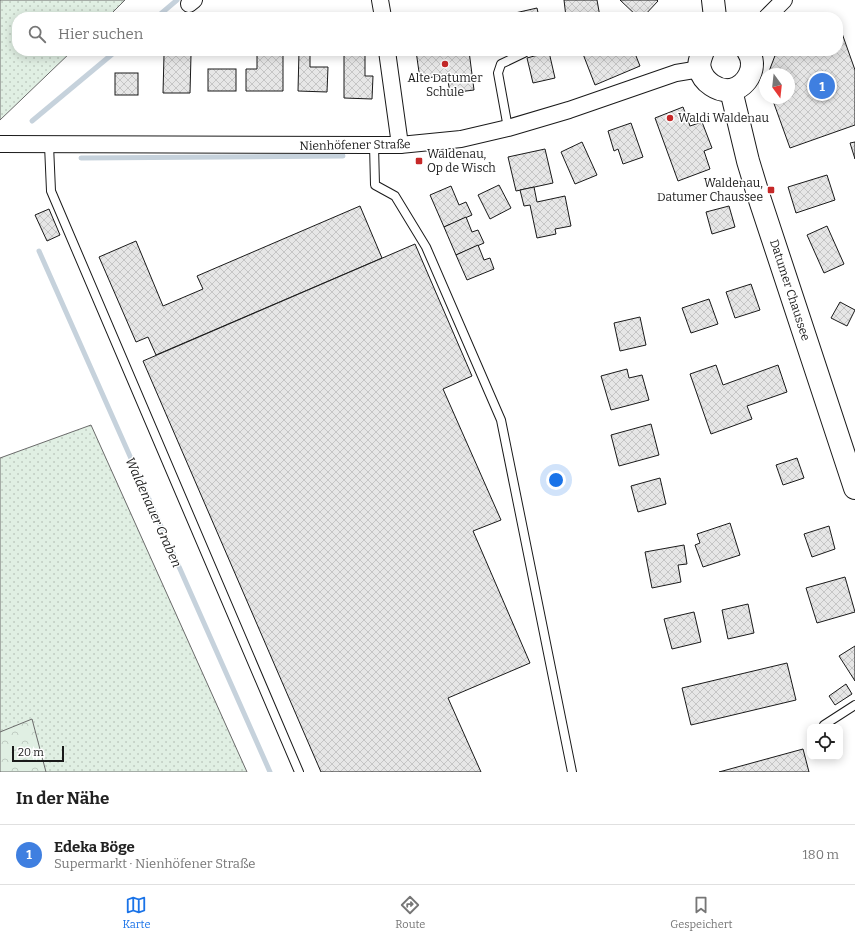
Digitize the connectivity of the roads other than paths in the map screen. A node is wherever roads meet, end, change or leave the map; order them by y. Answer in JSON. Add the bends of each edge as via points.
{"nodes":[{"id":1,"x":380,"y":0,"type":"edge"},
{"id":2,"x":713,"y":0,"type":"edge"},
{"id":3,"x":784,"y":0,"type":"edge"},
{"id":4,"x":382,"y":12,"type":"edge"},
{"id":5,"x":714,"y":12,"type":"edge"},
{"id":6,"x":772,"y":12,"type":"edge"},
{"id":7,"x":389,"y":56,"type":"edge"},
{"id":8,"x":518,"y":56,"type":"edge"},
{"id":9,"x":752,"y":56,"type":"edge"},
{"id":10,"x":701,"y":60,"type":"edge"},
{"id":11,"x":731,"y":90,"type":"junction"},
{"id":12,"x":508,"y":128,"type":"junction"},
{"id":13,"x":0,"y":144,"type":"edge"},
{"id":14,"x":49,"y":145,"type":"junction"},
{"id":15,"x":374,"y":145,"type":"junction"},
{"id":16,"x":400,"y":145,"type":"junction"},
{"id":17,"x":854,"y":485,"type":"edge"},
{"id":18,"x":855,"y":705,"type":"edge"},
{"id":19,"x":824,"y":724,"type":"dead end"},
{"id":20,"x":299,"y":772,"type":"edge"},
{"id":21,"x":572,"y":772,"type":"edge"}],
"edges":[{"from":1,"to":4,"type":"street"},
{"from":2,"to":5,"type":"street"},
{"from":3,"to":6,"type":"street"},
{"from":7,"to":16,"type":"street"},
{"from":8,"to":12,"type":"lane","via":[[501,64],[498,73]]},
{"from":9,"to":11,"type":"street","via":[[752,71],[744,84]]},
{"from":10,"to":11,"type":"street","via":[[706,81],[717,89]]},
{"from":10,"to":12,"type":"street","name":"Nienhöfener Straße","via":[[676,73]]},
{"from":11,"to":17,"type":"street","name":"Datumer Chaussee","via":[[758,194]]},
{"from":12,"to":16,"type":"street","name":"Nienhöfener Straße","via":[[461,139]]},
{"from":13,"to":14,"type":"street","name":"Nienhöfener Straße"},
{"from":14,"to":15,"type":"street","name":"Nienhöfener Straße"},
{"from":14,"to":20,"type":"lane","via":[[51,191]]},
{"from":15,"to":16,"type":"street","name":"Nienhöfener Straße"},
{"from":15,"to":21,"type":"lane","via":[[375,185],[395,196],[426,248],[501,420]]},
{"from":18,"to":19,"type":"lane"}]}
